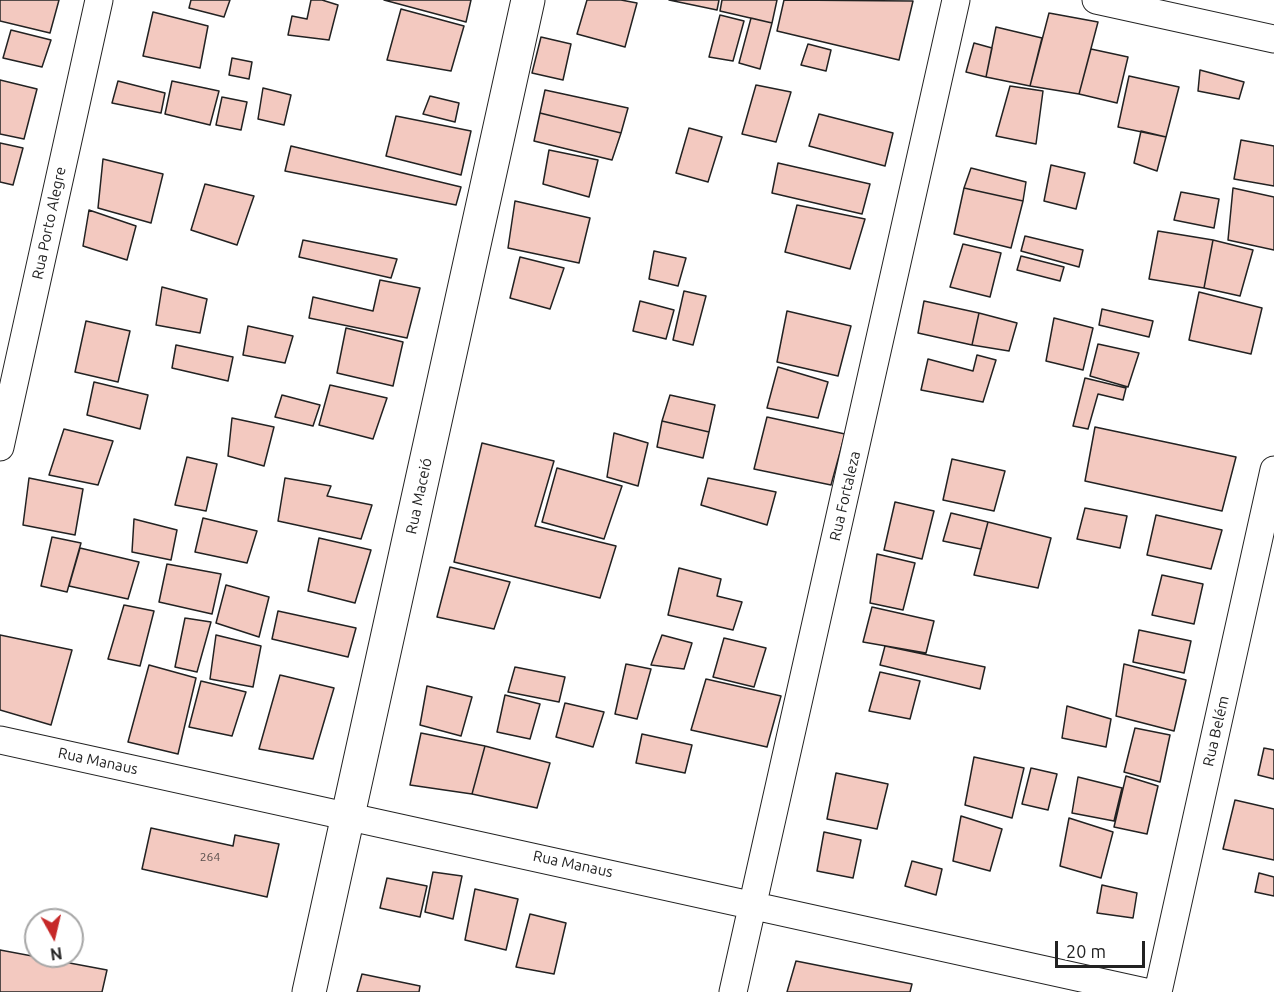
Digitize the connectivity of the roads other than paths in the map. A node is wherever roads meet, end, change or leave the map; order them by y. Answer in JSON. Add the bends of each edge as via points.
{"nodes":[{"id":1,"x":99,"y":0,"type":"edge"},
{"id":2,"x":528,"y":0,"type":"edge"},
{"id":3,"x":956,"y":0,"type":"edge"},
{"id":4,"x":1096,"y":0,"type":"edge"},
{"id":5,"x":1274,"y":39,"type":"edge"},
{"id":6,"x":0,"y":447,"type":"edge"},
{"id":7,"x":1274,"y":470,"type":"edge"},
{"id":8,"x":0,"y":740,"type":"edge"},
{"id":9,"x":349,"y":815,"type":"junction"},
{"id":10,"x":754,"y":904,"type":"junction"},
{"id":11,"x":309,"y":992,"type":"edge"},
{"id":12,"x":733,"y":992,"type":"edge"},
{"id":13,"x":1145,"y":992,"type":"edge"},
{"id":14,"x":1158,"y":992,"type":"edge"}],
"edges":[{"from":1,"to":6,"type":"street","name":"Rua Porto Alegre"},
{"from":2,"to":9,"type":"street","name":"Rua Maceió"},
{"from":3,"to":10,"type":"street","name":"Rua Fortaleza"},
{"from":4,"to":5,"type":"street"},
{"from":7,"to":14,"type":"street","name":"Rua Belém"},
{"from":8,"to":9,"type":"street","name":"Rua Manaus"},
{"from":9,"to":10,"type":"street","name":"Rua Manaus"},
{"from":9,"to":11,"type":"street","name":"Rua Maceió"},
{"from":10,"to":12,"type":"street","name":"Rua Fortaleza"},
{"from":10,"to":13,"type":"street","name":"Rua Manaus"}]}
